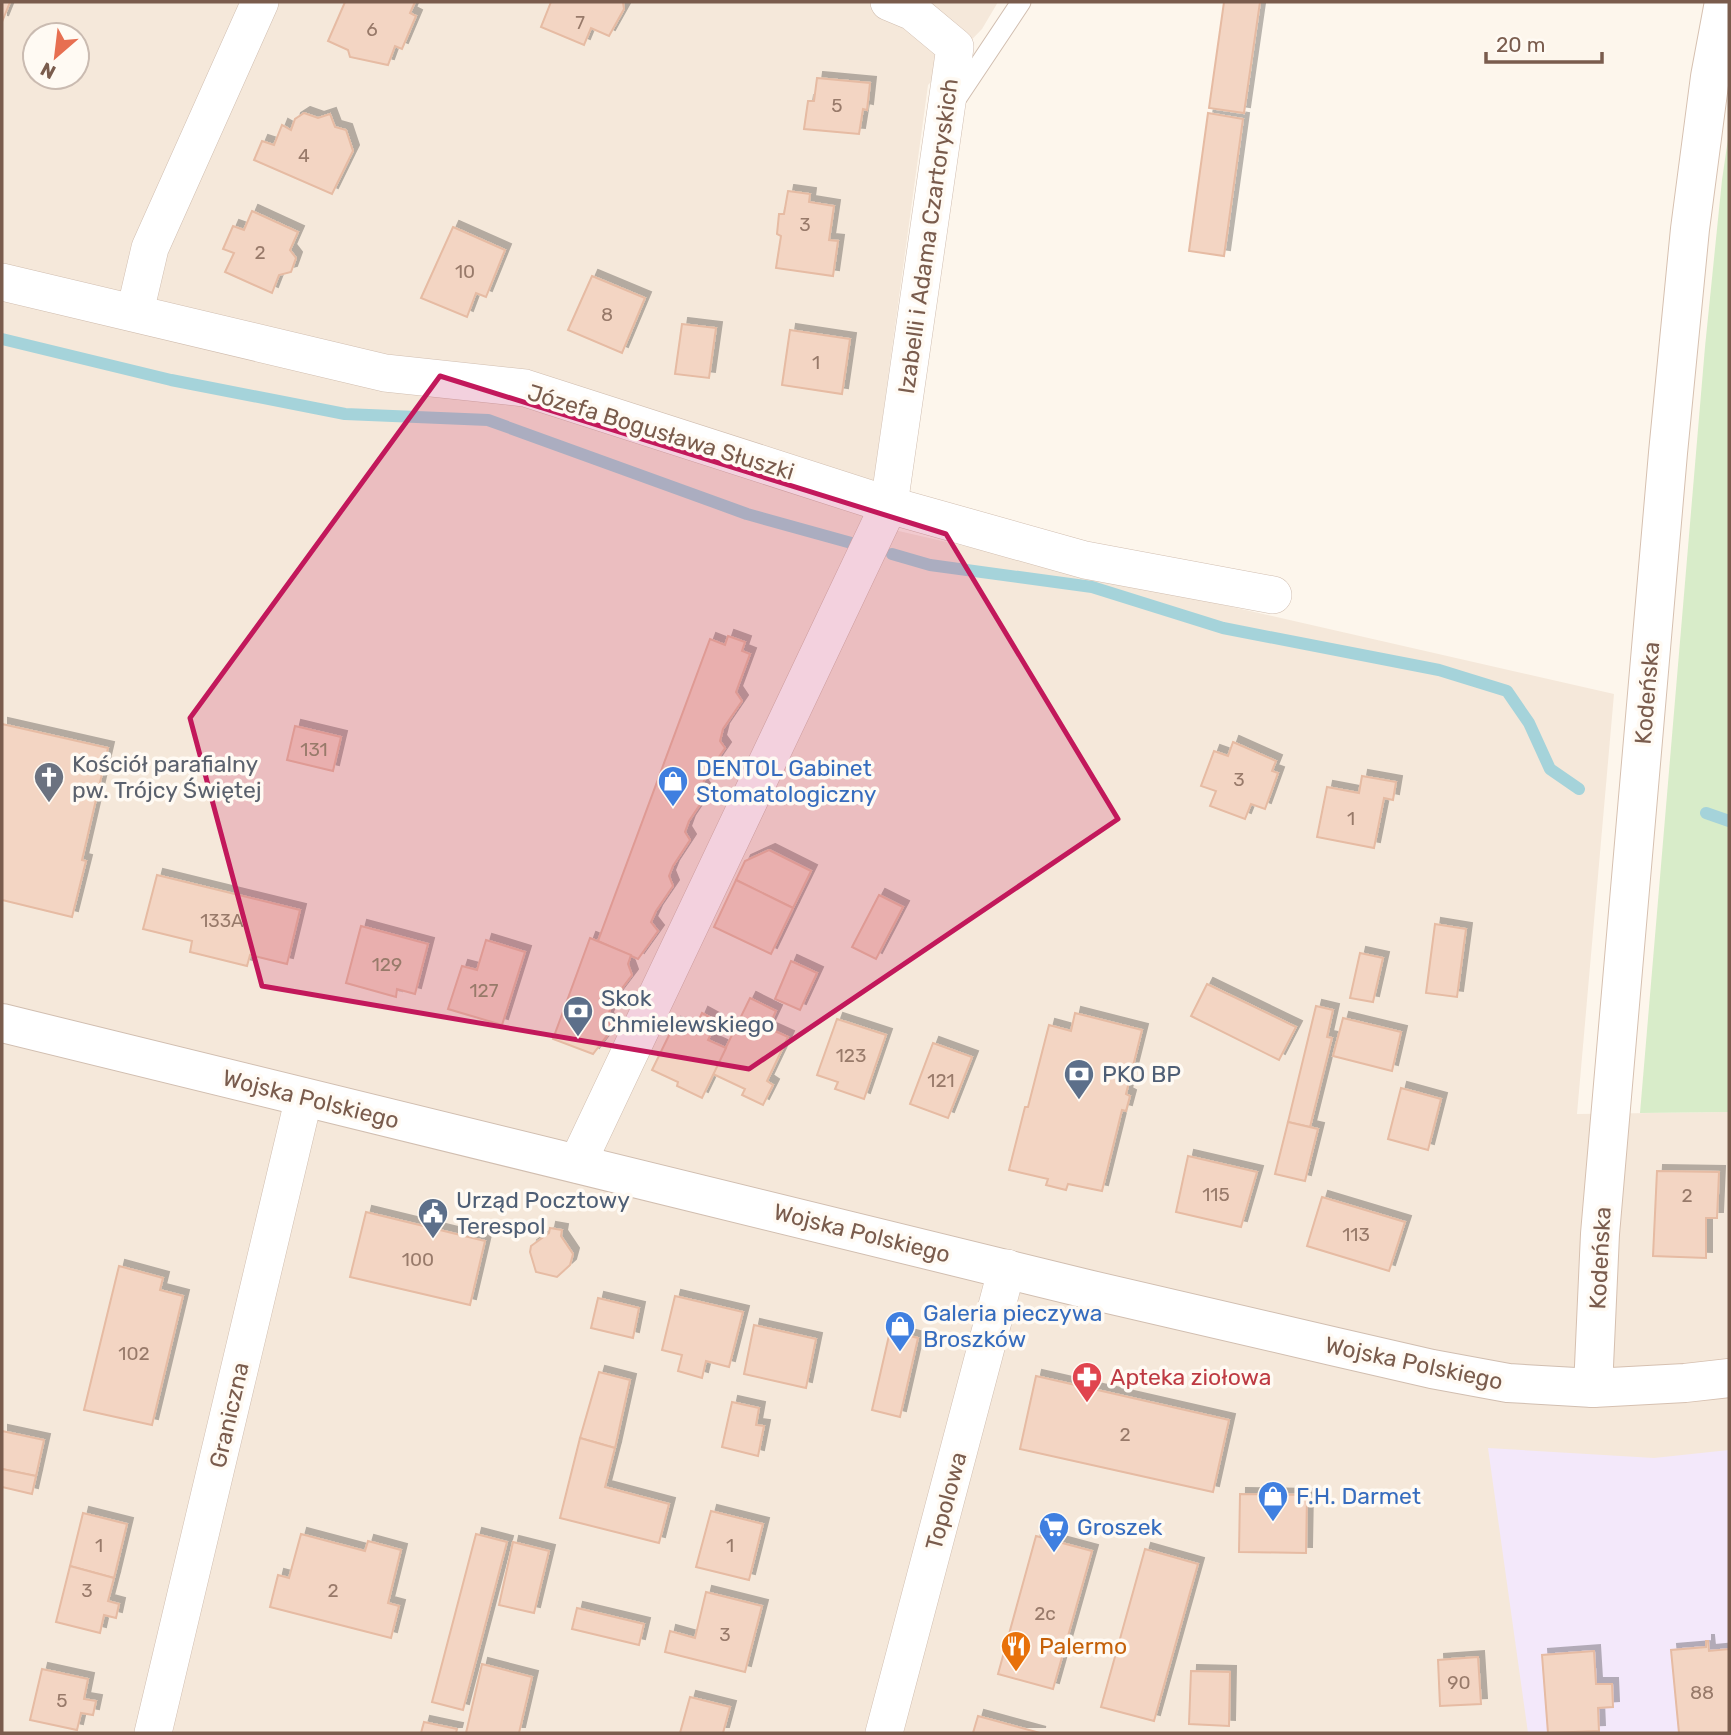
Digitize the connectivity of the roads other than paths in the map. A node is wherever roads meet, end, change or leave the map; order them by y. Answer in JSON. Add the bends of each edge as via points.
{"nodes":[{"id":1,"x":260,"y":2,"type":"edge"},
{"id":2,"x":889,"y":2,"type":"edge"},
{"id":3,"x":1021,"y":2,"type":"edge"},
{"id":4,"x":1724,"y":2,"type":"edge"},
{"id":5,"x":945,"y":117,"type":"junction"},
{"id":6,"x":2,"y":282,"type":"edge"},
{"id":7,"x":135,"y":312,"type":"junction"},
{"id":8,"x":889,"y":505,"type":"junction"},
{"id":9,"x":1273,"y":596,"type":"dead end"},
{"id":10,"x":2,"y":1023,"type":"edge"},
{"id":11,"x":304,"y":1097,"type":"junction"},
{"id":12,"x":577,"y":1164,"type":"junction"},
{"id":13,"x":1007,"y":1268,"type":"junction"},
{"id":14,"x":1729,"y":1378,"type":"edge"},
{"id":15,"x":1593,"y":1388,"type":"junction"},
{"id":16,"x":153,"y":1733,"type":"edge"},
{"id":17,"x":884,"y":1733,"type":"edge"}],
"edges":[{"from":1,"to":7,"type":"street","via":[[150,248]]},
{"from":2,"to":5,"type":"street","name":"Izabelli i Adama Czartoryskich","via":[[913,12],[955,47]]},
{"from":3,"to":5,"type":"lane"},
{"from":4,"to":15,"type":"street","name":"Kodeńska","via":[[1694,193],[1668,453],[1600,1234]]},
{"from":5,"to":8,"type":"street","name":"Izabelli i Adama Czartoryskich"},
{"from":6,"to":7,"type":"street","name":"Józefa Bogusława Słuszki"},
{"from":7,"to":8,"type":"street","name":"Józefa Bogusława Słuszki","via":[[385,373],[525,388]]},
{"from":8,"to":9,"type":"street","name":"Józefa Bogusława Słuszki","via":[[1086,560]]},
{"from":8,"to":12,"type":"street","name":"Izabelli i Adama Czartoryskich"},
{"from":10,"to":11,"type":"street","name":"Wojska Polskiego"},
{"from":11,"to":12,"type":"street","name":"Wojska Polskiego"},
{"from":11,"to":16,"type":"street","name":"Graniczna"},
{"from":12,"to":13,"type":"street","name":"Wojska Polskiego"},
{"from":13,"to":15,"type":"street","name":"Wojska Polskiego","via":[[1432,1369],[1508,1383]]},
{"from":13,"to":17,"type":"street","name":"Topolowa"},
{"from":14,"to":15,"type":"street","name":"Wojska Polskiego"}]}
